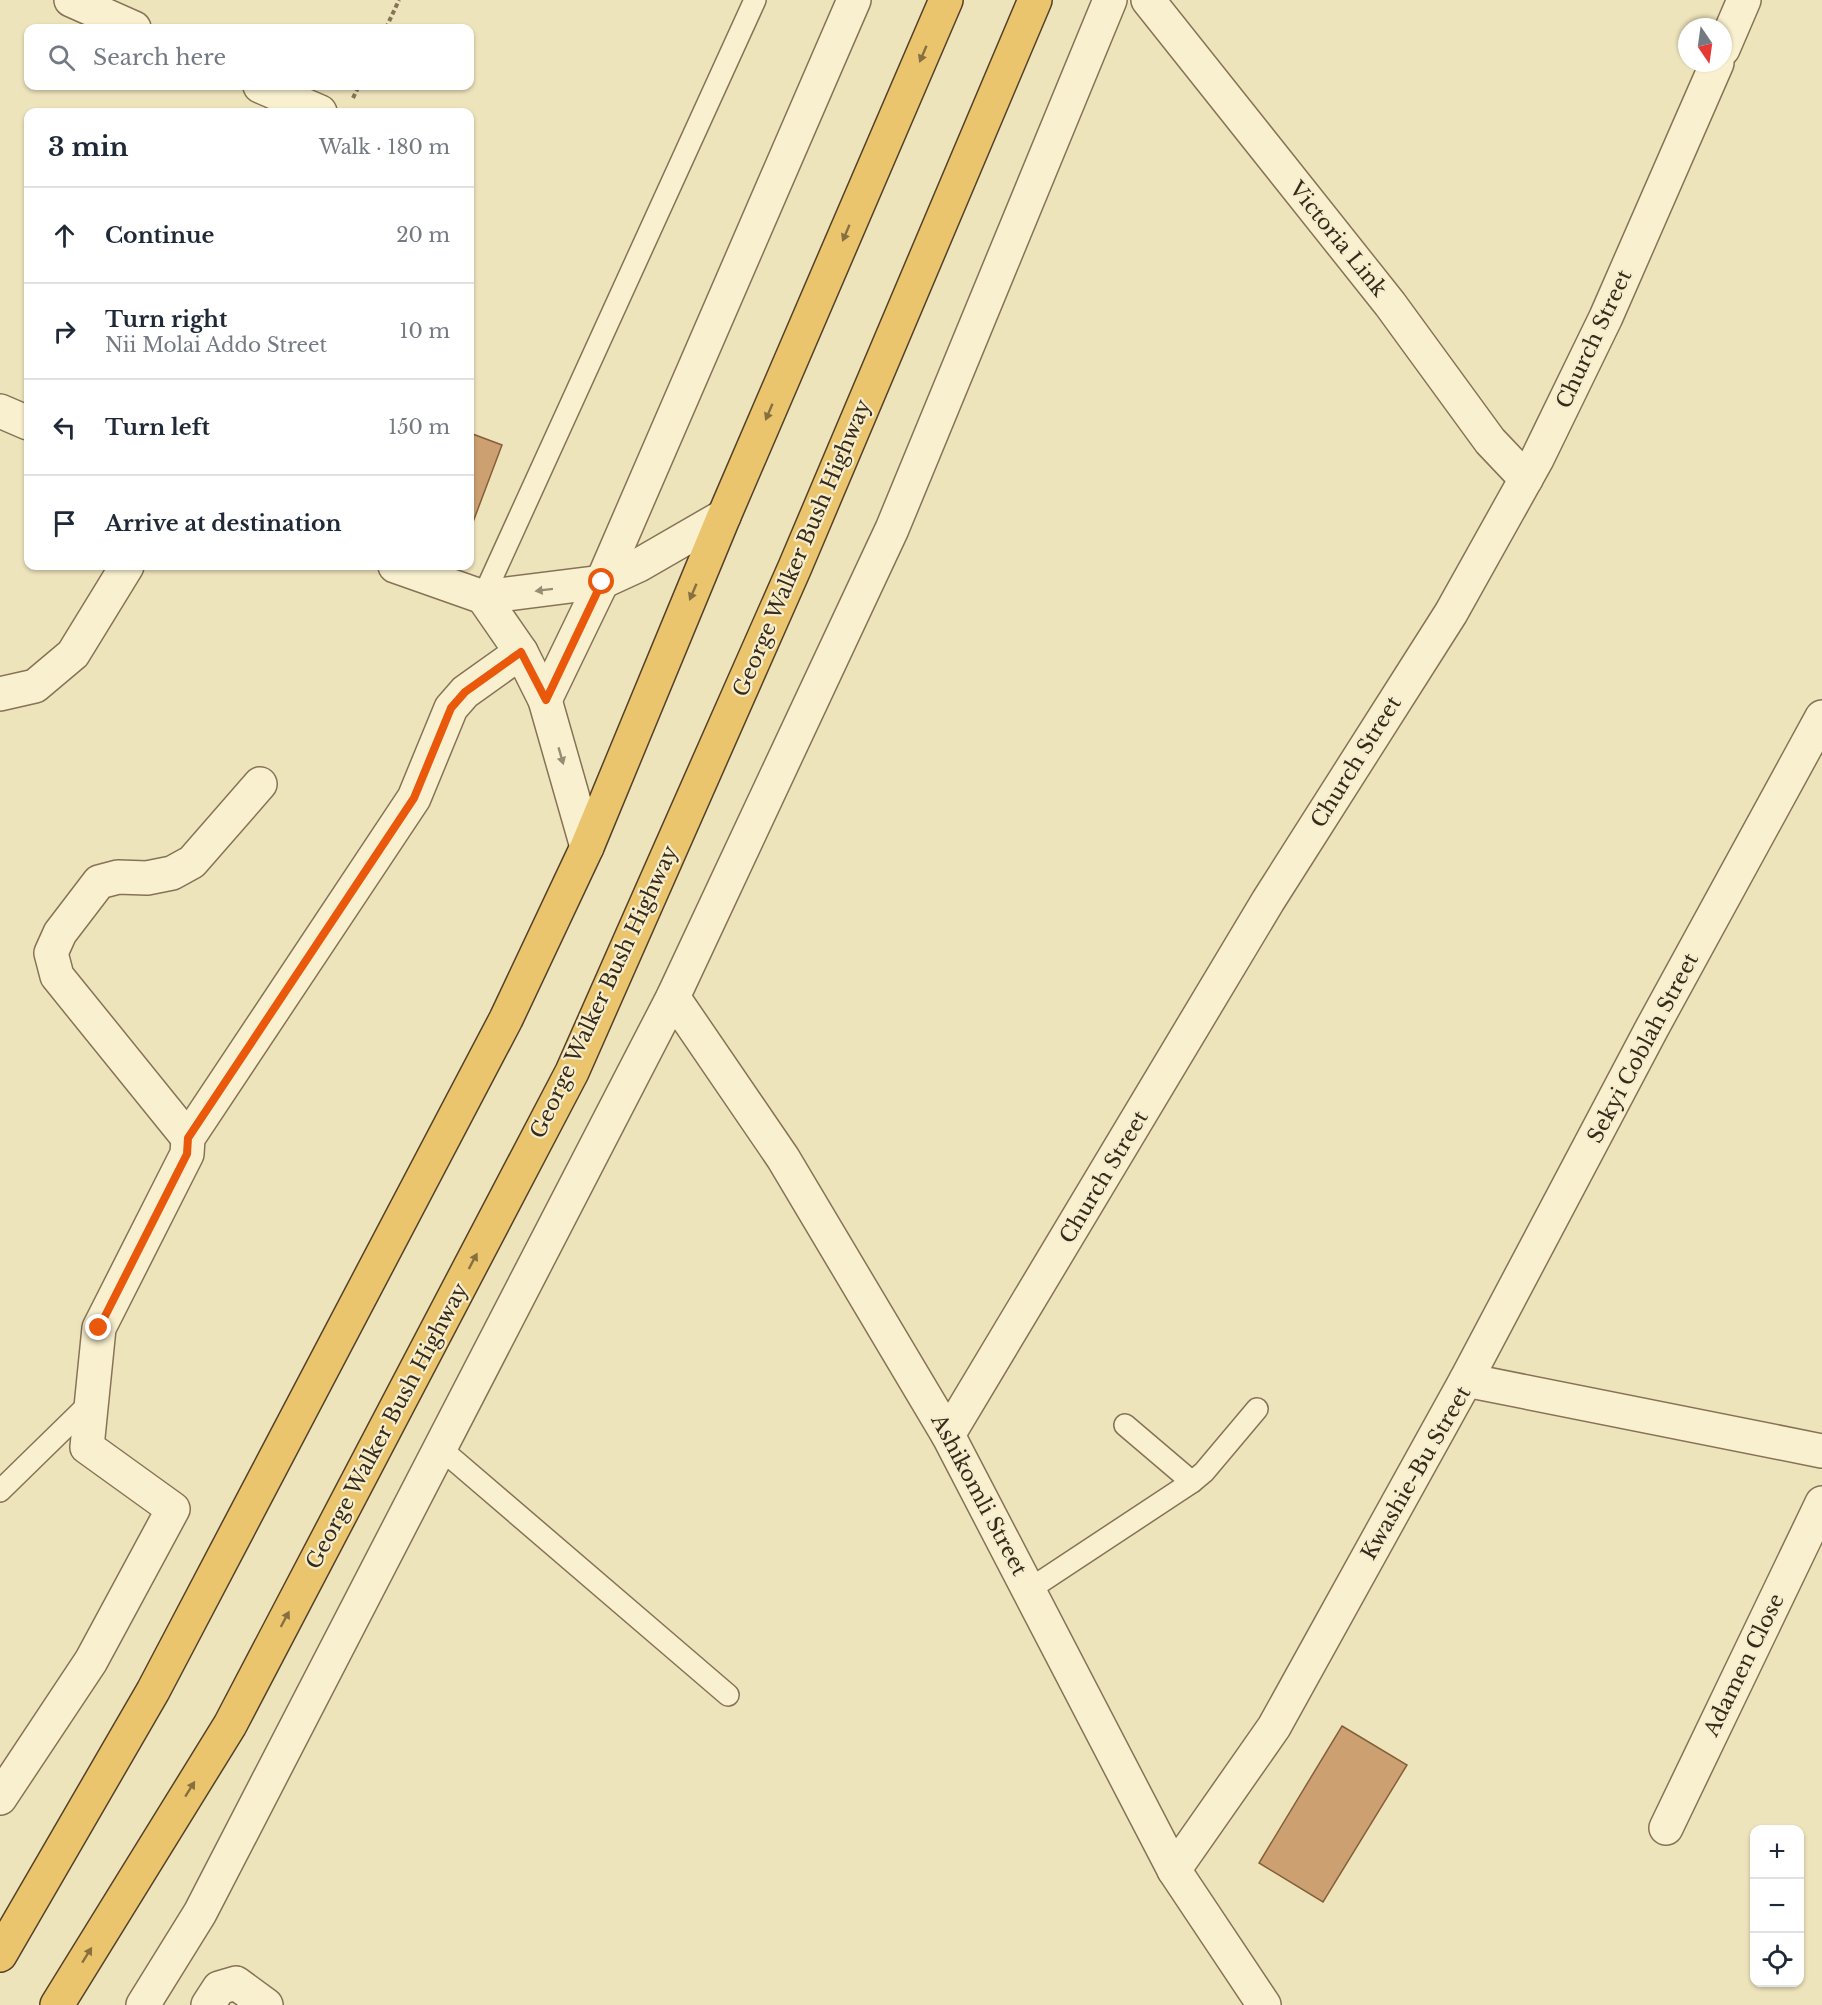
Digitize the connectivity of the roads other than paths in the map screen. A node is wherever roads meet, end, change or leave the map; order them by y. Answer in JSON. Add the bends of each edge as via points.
{"nodes":[{"id":1,"x":71,"y":0,"type":"edge"},
{"id":2,"x":755,"y":0,"type":"edge"},
{"id":3,"x":854,"y":0,"type":"edge"},
{"id":4,"x":946,"y":0,"type":"edge"},
{"id":5,"x":1035,"y":0,"type":"edge"},
{"id":6,"x":1110,"y":0,"type":"edge"},
{"id":7,"x":1148,"y":0,"type":"edge"},
{"id":8,"x":1744,"y":0,"type":"edge"},
{"id":9,"x":125,"y":24,"type":"edge"},
{"id":10,"x":1732,"y":28,"type":"edge"},
{"id":11,"x":1713,"y":72,"type":"edge"},
{"id":12,"x":269,"y":90,"type":"edge"},
{"id":13,"x":311,"y":108,"type":"edge"},
{"id":14,"x":0,"y":411,"type":"edge"},
{"id":15,"x":24,"y":421,"type":"edge"},
{"id":16,"x":1526,"y":479,"type":"junction"},
{"id":17,"x":724,"y":516,"type":"junction"},
{"id":18,"x":125,"y":570,"type":"edge"},
{"id":19,"x":406,"y":570,"type":"edge"},
{"id":20,"x":602,"y":582,"type":"junction"},
{"id":21,"x":483,"y":597,"type":"junction"},
{"id":22,"x":521,"y":652,"type":"junction"},
{"id":23,"x":0,"y":694,"type":"edge"},
{"id":24,"x":546,"y":700,"type":"junction"},
{"id":25,"x":1822,"y":717,"type":"edge"},
{"id":26,"x":260,"y":784,"type":"dead end"},
{"id":27,"x":587,"y":847,"type":"junction"},
{"id":28,"x":673,"y":997,"type":"junction"},
{"id":29,"x":188,"y":1138,"type":"junction"},
{"id":30,"x":1466,"y":1380,"type":"junction"},
{"id":31,"x":89,"y":1404,"type":"junction"},
{"id":32,"x":1257,"y":1409,"type":"dead end"},
{"id":33,"x":1125,"y":1425,"type":"dead end"},
{"id":34,"x":948,"y":1435,"type":"junction"},
{"id":35,"x":440,"y":1449,"type":"junction"},
{"id":36,"x":1822,"y":1451,"type":"edge"},
{"id":37,"x":1192,"y":1482,"type":"junction"},
{"id":38,"x":0,"y":1491,"type":"edge"},
{"id":39,"x":1822,"y":1503,"type":"edge"},
{"id":40,"x":1030,"y":1589,"type":"junction"},
{"id":41,"x":728,"y":1695,"type":"dead end"},
{"id":42,"x":0,"y":1798,"type":"edge"},
{"id":43,"x":1666,"y":1828,"type":"dead end"},
{"id":44,"x":1174,"y":1870,"type":"junction"},
{"id":45,"x":0,"y":1955,"type":"edge"},
{"id":46,"x":217,"y":1994,"type":"edge"},
{"id":47,"x":57,"y":2005,"type":"edge"},
{"id":48,"x":142,"y":2005,"type":"edge"},
{"id":49,"x":266,"y":2005,"type":"edge"},
{"id":50,"x":1264,"y":2005,"type":"edge"}],
"edges":[{"from":1,"to":9,"type":"street"},
{"from":2,"to":21,"type":"lane"},
{"from":3,"to":20,"type":"street"},
{"from":4,"to":17,"type":"highway","one_way":true},
{"from":47,"to":5,"type":"highway","name":"George Walker Bush Highway","one_way":true,"via":[[230,1725],[572,1072],[790,578]]},
{"from":6,"to":28,"type":"street","via":[[892,528]]},
{"from":7,"to":16,"type":"street","name":"Victoria Link","via":[[1390,304],[1490,441]]},
{"from":8,"to":10,"type":"street"},
{"from":11,"to":16,"type":"street","name":"Church Street","via":[[1606,316]]},
{"from":12,"to":13,"type":"street"},
{"from":14,"to":15,"type":"street"},
{"from":16,"to":34,"type":"street","name":"Church Street","via":[[1451,613],[1268,901]]},
{"from":17,"to":20,"type":"street"},
{"from":17,"to":27,"type":"highway","one_way":true},
{"from":18,"to":23,"type":"street","via":[[73,654],[35,686]]},
{"from":19,"to":21,"type":"street"},
{"from":20,"to":21,"type":"street","one_way":true},
{"from":20,"to":24,"type":"street"},
{"from":21,"to":22,"type":"street"},
{"from":22,"to":24,"type":"street"},
{"from":22,"to":29,"type":"street","via":[[465,692],[451,708],[414,798]]},
{"from":24,"to":27,"type":"street","one_way":true},
{"from":25,"to":30,"type":"street","name":"Sekyi Coblah Street"},
{"from":26,"to":29,"type":"street","via":[[192,862],[172,873],[99,882],[60,933],[51,953],[57,976]]},
{"from":27,"to":45,"type":"highway","via":[[501,1030],[153,1691]]},
{"from":28,"to":34,"type":"street","name":"Ashikomli Street","via":[[783,1158]]},
{"from":28,"to":35,"type":"street"},
{"from":29,"to":31,"type":"street","via":[[187,1154],[99,1328],[100,1345]]},
{"from":30,"to":36,"type":"street","name":"Kwashie-Bu Street"},
{"from":30,"to":44,"type":"street","name":"Kwashie-Bu Street","via":[[1274,1727]]},
{"from":31,"to":38,"type":"lane"},
{"from":31,"to":42,"type":"street","via":[[87,1447],[173,1509],[91,1661]]},
{"from":32,"to":37,"type":"lane"},
{"from":33,"to":37,"type":"lane"},
{"from":34,"to":40,"type":"street","name":"Ashikomli Street"},
{"from":35,"to":41,"type":"lane"},
{"from":35,"to":48,"type":"street","via":[[200,1912]]},
{"from":37,"to":40,"type":"lane"},
{"from":39,"to":43,"type":"street","name":"Adamen Close"},
{"from":40,"to":44,"type":"street","name":"Ashikomli Street"},
{"from":44,"to":50,"type":"street","name":"Ashikomli Street"},
{"from":46,"to":49,"type":"street","via":[[236,1983]]}]}
